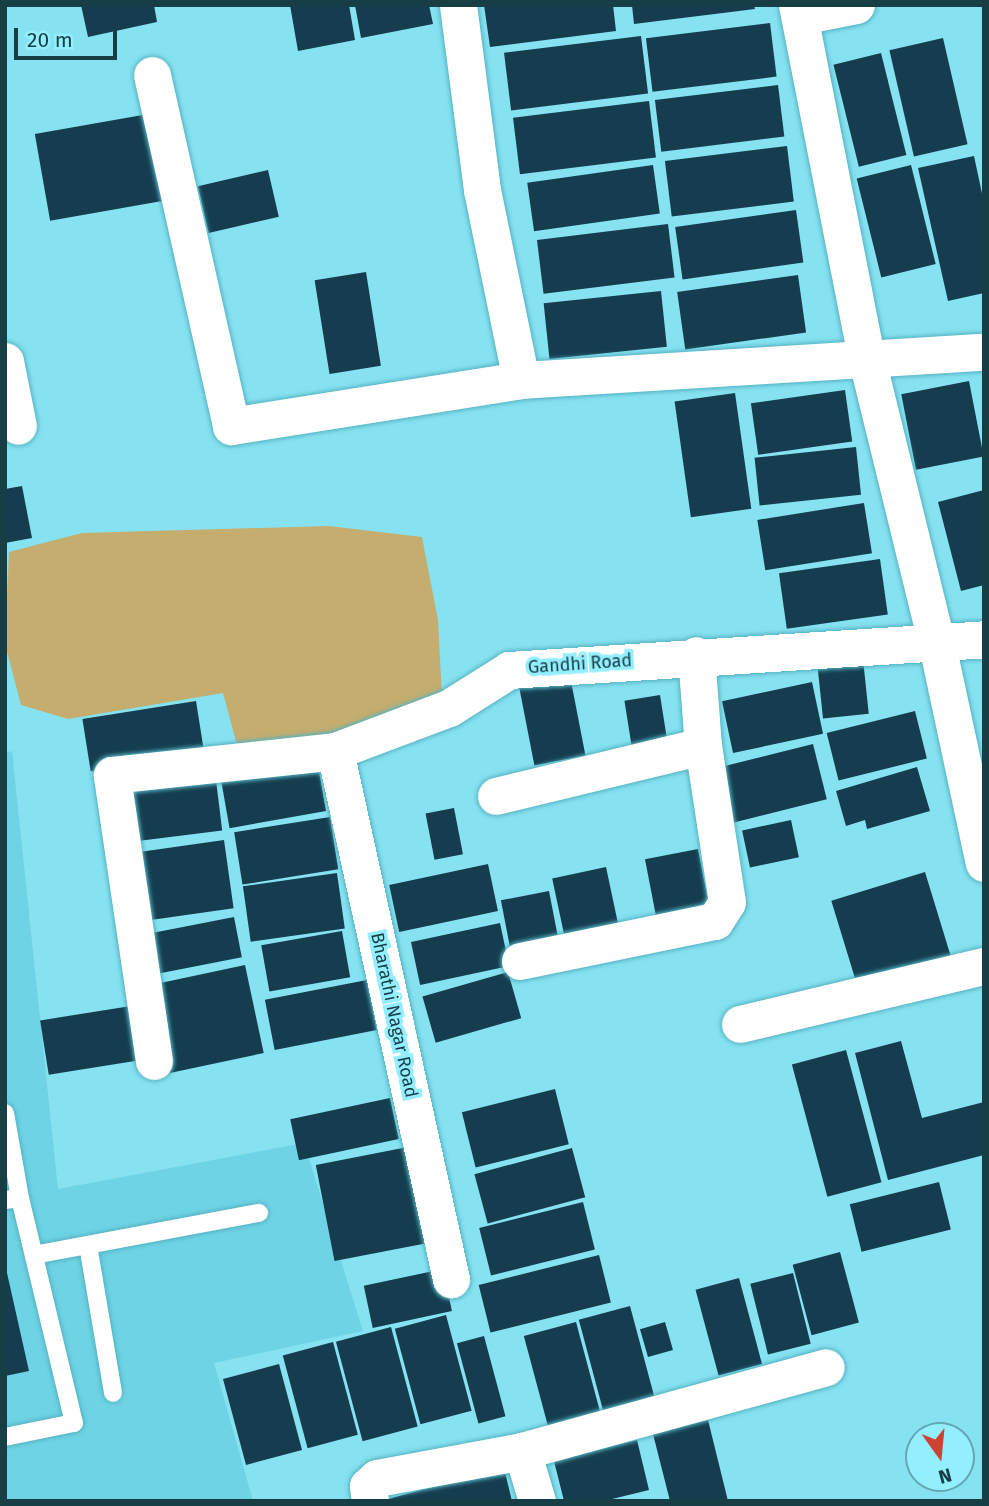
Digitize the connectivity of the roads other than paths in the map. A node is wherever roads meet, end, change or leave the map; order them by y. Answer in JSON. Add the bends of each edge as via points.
{"nodes":[{"id":1,"x":458,"y":5,"type":"edge"},
{"id":2,"x":856,"y":5,"type":"edge"},
{"id":3,"x":799,"y":11,"type":"edge"},
{"id":4,"x":152,"y":75,"type":"dead end"},
{"id":5,"x":984,"y":352,"type":"edge"},
{"id":6,"x":866,"y":356,"type":"junction"},
{"id":7,"x":5,"y":361,"type":"edge"},
{"id":8,"x":521,"y":380,"type":"junction"},
{"id":9,"x":18,"y":426,"type":"dead end"},
{"id":10,"x":984,"y":639,"type":"edge"},
{"id":11,"x":936,"y":640,"type":"junction"},
{"id":12,"x":696,"y":655,"type":"junction"},
{"id":13,"x":703,"y":746,"type":"junction"},
{"id":14,"x":335,"y":751,"type":"junction"},
{"id":15,"x":496,"y":796,"type":"dead end"},
{"id":16,"x":984,"y":863,"type":"edge"},
{"id":17,"x":520,"y":961,"type":"dead end"},
{"id":18,"x":984,"y":966,"type":"edge"},
{"id":19,"x":740,"y":1024,"type":"dead end"},
{"id":20,"x":154,"y":1061,"type":"dead end"},
{"id":21,"x":5,"y":1113,"type":"edge"},
{"id":22,"x":13,"y":1199,"type":"edge"},
{"id":23,"x":259,"y":1213,"type":"dead end"},
{"id":24,"x":88,"y":1245,"type":"junction"},
{"id":25,"x":34,"y":1255,"type":"junction"},
{"id":26,"x":451,"y":1279,"type":"dead end"},
{"id":27,"x":826,"y":1367,"type":"dead end"},
{"id":28,"x":113,"y":1392,"type":"dead end"},
{"id":29,"x":5,"y":1437,"type":"edge"},
{"id":30,"x":522,"y":1451,"type":"junction"},
{"id":31,"x":370,"y":1501,"type":"edge"},
{"id":32,"x":537,"y":1501,"type":"edge"}],
"edges":[{"from":1,"to":8,"type":"street","via":[[482,191]]},
{"from":2,"to":3,"type":"street"},
{"from":3,"to":6,"type":"street"},
{"from":4,"to":8,"type":"street","via":[[231,426]]},
{"from":5,"to":6,"type":"street"},
{"from":6,"to":8,"type":"street"},
{"from":6,"to":11,"type":"street"},
{"from":7,"to":9,"type":"street"},
{"from":10,"to":11,"type":"street","name":"Gandhi Road"},
{"from":11,"to":12,"type":"street","name":"Gandhi Road"},
{"from":11,"to":16,"type":"street"},
{"from":12,"to":13,"type":"street"},
{"from":12,"to":14,"type":"street","name":"Gandhi Road","via":[[509,670],[449,708]]},
{"from":13,"to":15,"type":"street"},
{"from":13,"to":17,"type":"street","via":[[727,902],[715,921]]},
{"from":14,"to":20,"type":"street","name":"Gandhi Road","via":[[112,775]]},
{"from":14,"to":26,"type":"street","name":"Bharathi Nagar Road"},
{"from":18,"to":19,"type":"street"},
{"from":21,"to":22,"type":"lane"},
{"from":22,"to":25,"type":"lane"},
{"from":23,"to":24,"type":"lane"},
{"from":24,"to":25,"type":"lane"},
{"from":24,"to":28,"type":"lane"},
{"from":25,"to":29,"type":"lane","via":[[74,1423]]},
{"from":27,"to":30,"type":"street"},
{"from":30,"to":31,"type":"street","via":[[377,1478],[368,1486]]},
{"from":30,"to":32,"type":"street"}]}
